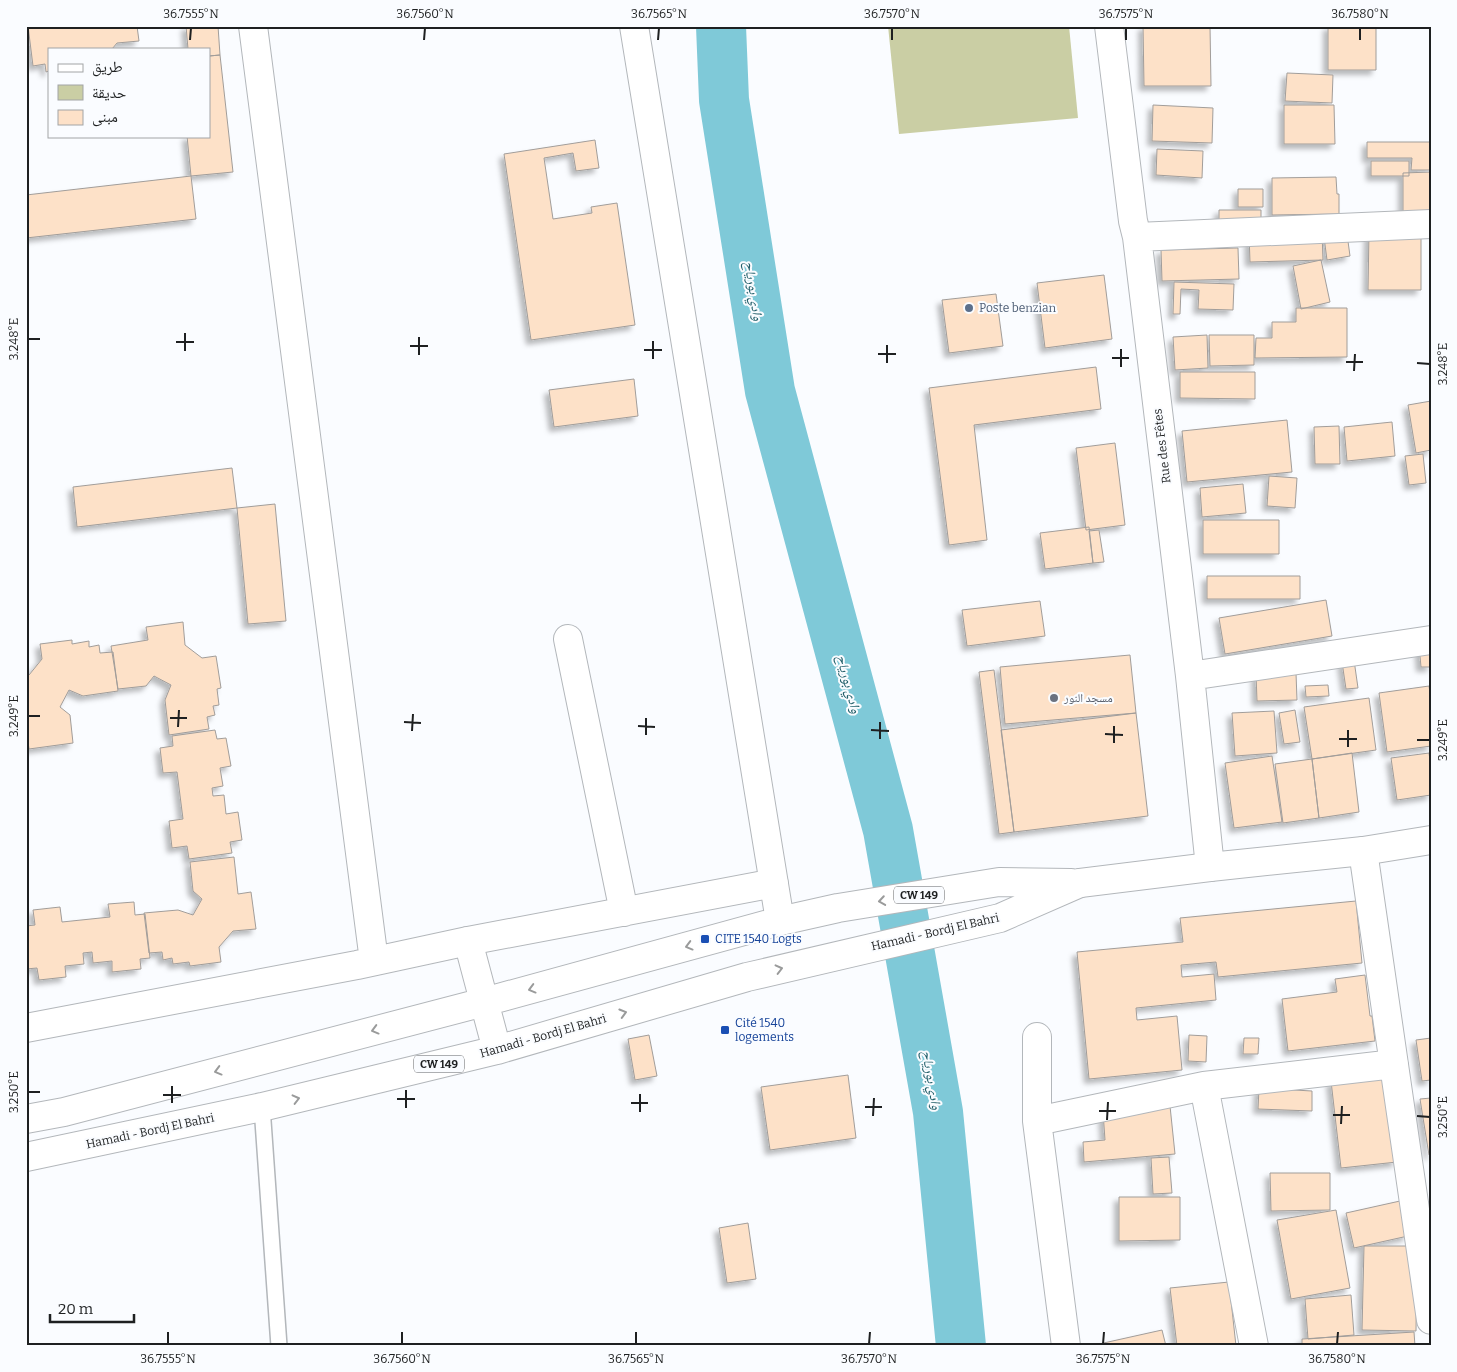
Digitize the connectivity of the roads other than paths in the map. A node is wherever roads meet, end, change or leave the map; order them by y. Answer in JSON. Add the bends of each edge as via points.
{"nodes":[{"id":1,"x":253,"y":26,"type":"edge"},
{"id":2,"x":634,"y":26,"type":"edge"},
{"id":3,"x":1109,"y":26,"type":"edge"},
{"id":4,"x":1431,"y":224,"type":"edge"},
{"id":5,"x":1137,"y":237,"type":"junction"},
{"id":6,"x":568,"y":639,"type":"dead end"},
{"id":7,"x":1431,"y":640,"type":"edge"},
{"id":8,"x":1190,"y":676,"type":"junction"},
{"id":9,"x":1431,"y":840,"type":"edge"},
{"id":10,"x":1363,"y":851,"type":"junction"},
{"id":11,"x":1210,"y":867,"type":"junction"},
{"id":12,"x":774,"y":883,"type":"junction"},
{"id":13,"x":1080,"y":883,"type":"junction"},
{"id":14,"x":624,"y":912,"type":"junction"},
{"id":15,"x":780,"y":921,"type":"junction"},
{"id":16,"x":468,"y":941,"type":"junction"},
{"id":17,"x":374,"y":961,"type":"junction"},
{"id":18,"x":484,"y":1002,"type":"junction"},
{"id":19,"x":26,"y":1028,"type":"edge"},
{"id":20,"x":1037,"y":1037,"type":"dead end"},
{"id":21,"x":497,"y":1050,"type":"junction"},
{"id":22,"x":1394,"y":1064,"type":"junction"},
{"id":23,"x":1204,"y":1086,"type":"junction"},
{"id":24,"x":262,"y":1107,"type":"junction"},
{"id":25,"x":26,"y":1119,"type":"edge"},
{"id":26,"x":1037,"y":1121,"type":"junction"},
{"id":27,"x":26,"y":1157,"type":"edge"},
{"id":28,"x":1431,"y":1320,"type":"edge"},
{"id":29,"x":279,"y":1346,"type":"edge"},
{"id":30,"x":1066,"y":1346,"type":"edge"},
{"id":31,"x":1254,"y":1346,"type":"edge"}],
"edges":[{"from":1,"to":17,"type":"main road"},
{"from":2,"to":12,"type":"main road"},
{"from":3,"to":5,"type":"main road","name":"Rue des Fêtes"},
{"from":4,"to":5,"type":"main road"},
{"from":5,"to":8,"type":"main road","name":"Rue des Fêtes"},
{"from":6,"to":14,"type":"main road"},
{"from":7,"to":8,"type":"main road"},
{"from":8,"to":11,"type":"main road","name":"Rue des Fêtes"},
{"from":9,"to":10,"type":"main road","number":"CW 149"},
{"from":10,"to":11,"type":"main road","number":"CW 149"},
{"from":10,"to":22,"type":"main road"},
{"from":11,"to":13,"type":"main road","number":"CW 149"},
{"from":12,"to":14,"type":"main road"},
{"from":12,"to":15,"type":"main road"},
{"from":13,"to":15,"type":"main road","number":"CW 149","one_way":true,"via":[[999,882],[838,908]]},
{"from":21,"to":13,"type":"main road","name":"Hamadi - Bordj El Bahri","number":"CW 149","one_way":true,"via":[[747,977],[1000,918]]},
{"from":14,"to":16,"type":"main road"},
{"from":15,"to":18,"type":"main road","number":"CW 149","one_way":true},
{"from":16,"to":17,"type":"main road"},
{"from":16,"to":18,"type":"main road"},
{"from":17,"to":19,"type":"main road"},
{"from":18,"to":21,"type":"main road"},
{"from":18,"to":25,"type":"main road","number":"CW 149","one_way":true,"via":[[64,1112]]},
{"from":20,"to":26,"type":"main road"},
{"from":24,"to":21,"type":"main road","name":"Hamadi - Bordj El Bahri","number":"CW 149","one_way":true},
{"from":22,"to":23,"type":"main road"},
{"from":22,"to":28,"type":"main road"},
{"from":23,"to":26,"type":"main road"},
{"from":23,"to":31,"type":"main road"},
{"from":24,"to":27,"type":"main road","name":"Hamadi - Bordj El Bahri","number":"CW 149"},
{"from":24,"to":29,"type":"lane"},
{"from":26,"to":30,"type":"main road"}]}
